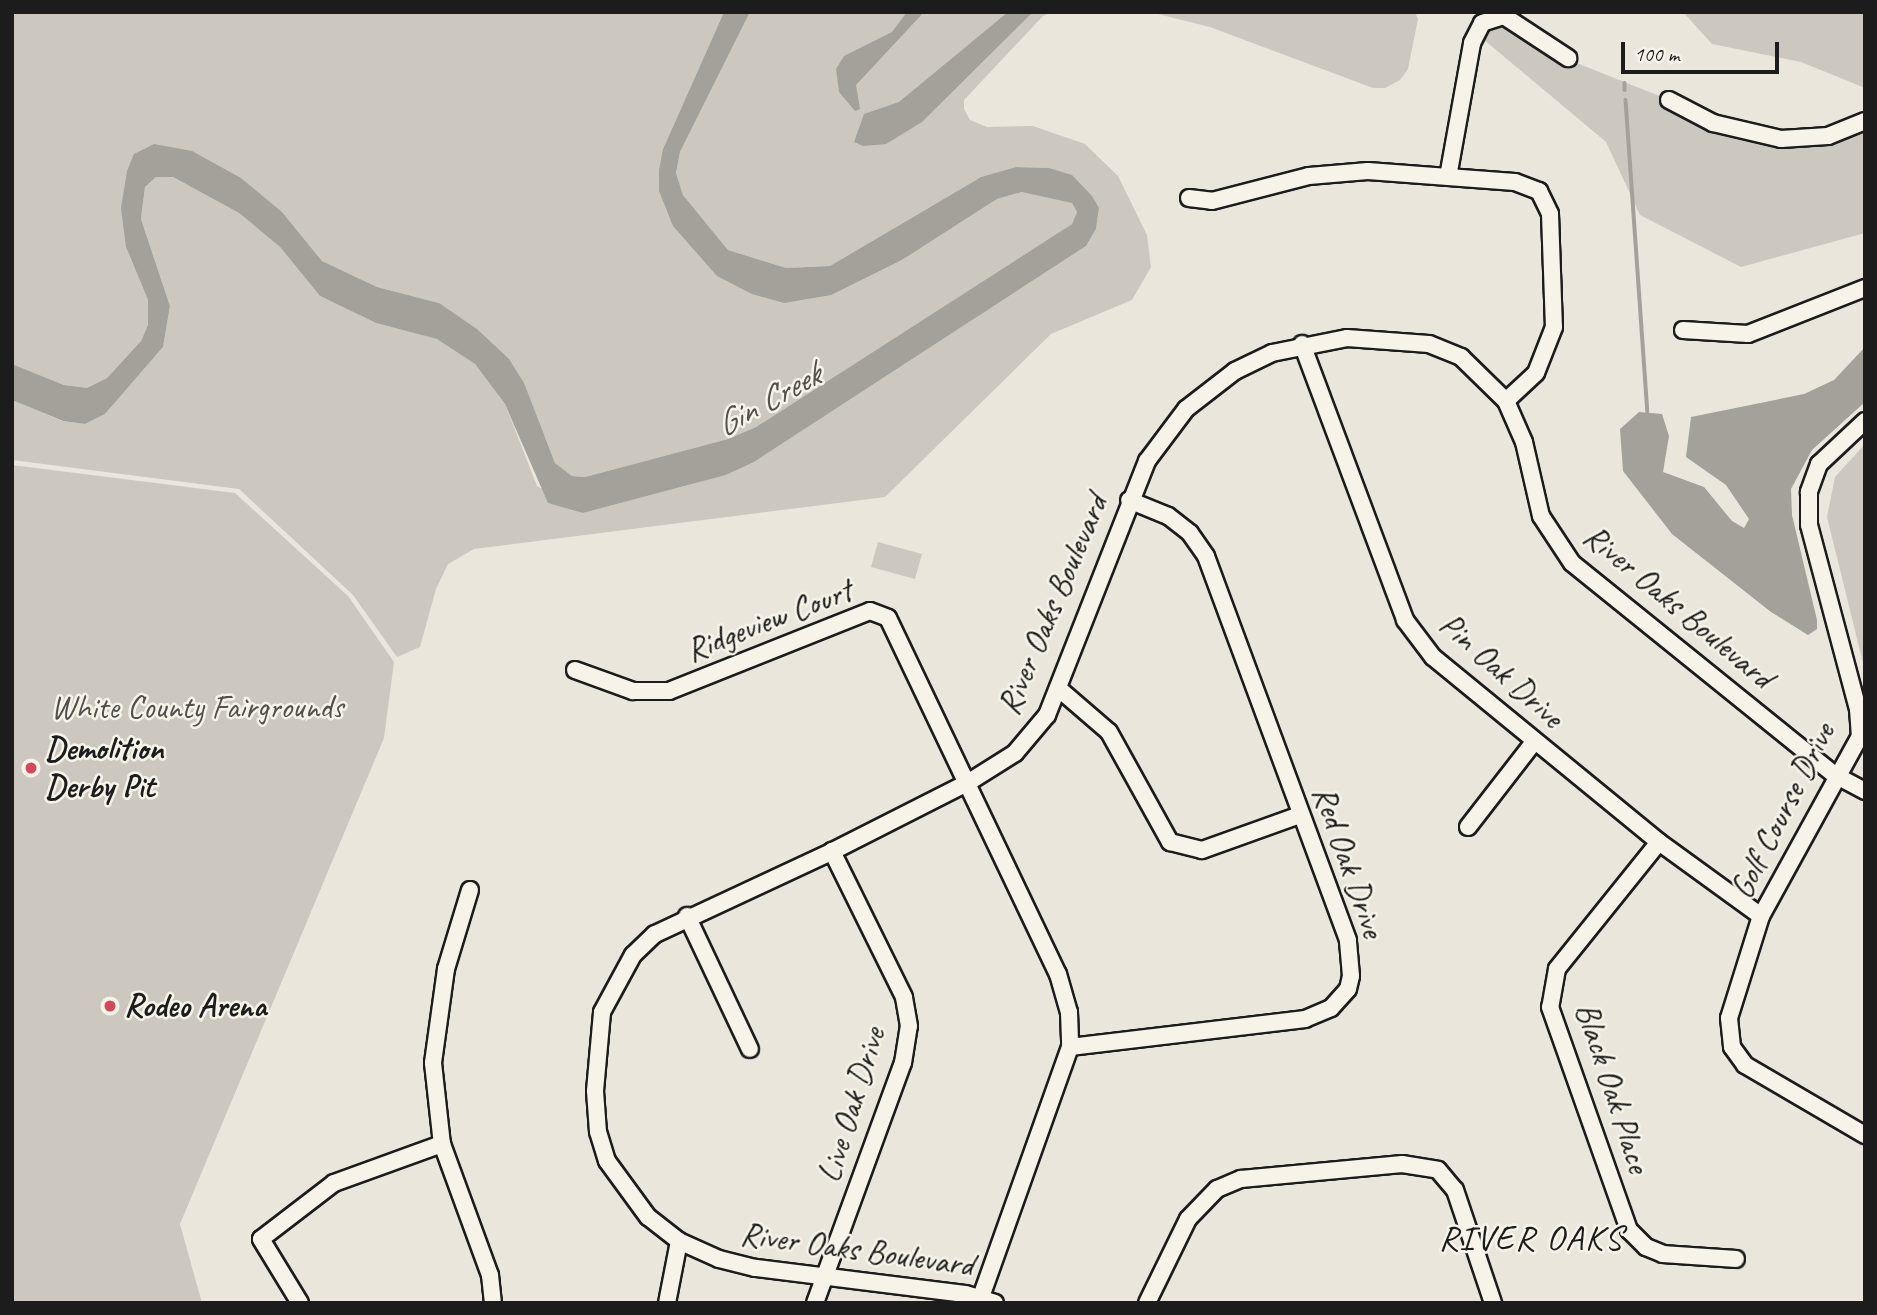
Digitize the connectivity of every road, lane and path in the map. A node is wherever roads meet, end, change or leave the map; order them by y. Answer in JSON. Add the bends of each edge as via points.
{"nodes":[{"id":1,"x":1569,"y":58,"type":"dead end"},
{"id":2,"x":1670,"y":100,"type":"dead end"},
{"id":3,"x":1865,"y":121,"type":"edge"},
{"id":4,"x":1448,"y":177,"type":"junction"},
{"id":5,"x":1189,"y":198,"type":"dead end"},
{"id":6,"x":1865,"y":288,"type":"edge"},
{"id":7,"x":1683,"y":330,"type":"dead end"},
{"id":8,"x":1302,"y":344,"type":"junction"},
{"id":9,"x":1506,"y":401,"type":"junction"},
{"id":10,"x":1865,"y":421,"type":"edge"},
{"id":11,"x":1129,"y":500,"type":"junction"},
{"id":12,"x":575,"y":670,"type":"dead end"},
{"id":13,"x":1058,"y":688,"type":"junction"},
{"id":14,"x":1534,"y":742,"type":"junction"},
{"id":15,"x":1835,"y":775,"type":"junction"},
{"id":16,"x":969,"y":782,"type":"junction"},
{"id":17,"x":1865,"y":791,"type":"edge"},
{"id":18,"x":1300,"y":815,"type":"junction"},
{"id":19,"x":1468,"y":827,"type":"dead end"},
{"id":20,"x":1659,"y":842,"type":"junction"},
{"id":21,"x":832,"y":851,"type":"junction"},
{"id":22,"x":470,"y":890,"type":"dead end"},
{"id":23,"x":687,"y":916,"type":"junction"},
{"id":24,"x":1761,"y":916,"type":"junction"},
{"id":25,"x":1070,"y":1047,"type":"junction"},
{"id":26,"x":750,"y":1049,"type":"dead end"},
{"id":27,"x":1865,"y":1135,"type":"edge"},
{"id":28,"x":442,"y":1143,"type":"junction"},
{"id":29,"x":679,"y":1241,"type":"junction"},
{"id":30,"x":1736,"y":1259,"type":"dead end"},
{"id":31,"x":824,"y":1277,"type":"junction"},
{"id":32,"x":985,"y":1301,"type":"edge"},
{"id":33,"x":300,"y":1303,"type":"edge"},
{"id":34,"x":493,"y":1303,"type":"edge"},
{"id":35,"x":667,"y":1303,"type":"edge"},
{"id":36,"x":815,"y":1303,"type":"edge"},
{"id":37,"x":1147,"y":1303,"type":"edge"},
{"id":38,"x":1493,"y":1303,"type":"edge"}],
"edges":[{"from":1,"to":4,"type":"street","via":[[1504,16],[1482,23],[1472,43]]},
{"from":2,"to":3,"type":"street","via":[[1713,123],[1781,139],[1828,136]]},
{"from":4,"to":5,"type":"street","via":[[1338,172],[1212,201]]},
{"from":4,"to":9,"type":"street","via":[[1529,185],[1539,191],[1550,214],[1555,314],[1551,340],[1536,373]]},
{"from":6,"to":7,"type":"street","via":[[1748,334]]},
{"from":8,"to":9,"type":"street","name":"River Oaks Boulevard","via":[[1347,338],[1429,344],[1461,356]]},
{"from":8,"to":11,"type":"street","name":"River Oaks Boulevard","via":[[1272,353],[1209,387],[1168,428]]},
{"from":8,"to":14,"type":"street","name":"Pin Oak Drive","via":[[1405,620],[1433,657]]},
{"from":9,"to":15,"type":"street","name":"River Oaks Boulevard","via":[[1524,442],[1541,516],[1566,556]]},
{"from":10,"to":15,"type":"street","name":"Golf Course Drive","via":[[1819,464],[1809,492],[1809,525],[1860,726],[1856,746]]},
{"from":11,"to":13,"type":"street","name":"River Oaks Boulevard"},
{"from":11,"to":18,"type":"street","name":"Red Oak Drive","via":[[1179,525],[1206,556]]},
{"from":12,"to":16,"type":"street","name":"Ridgeview Court","via":[[633,691],[669,691],[870,611],[880,612],[888,618]]},
{"from":13,"to":16,"type":"street","name":"River Oaks Boulevard","via":[[1033,735],[1015,753]]},
{"from":13,"to":18,"type":"street","via":[[1109,732],[1170,842],[1202,850]]},
{"from":14,"to":19,"type":"street"},
{"from":14,"to":20,"type":"street","name":"Pin Oak Drive"},
{"from":15,"to":17,"type":"street","name":"River Oaks Boulevard"},
{"from":15,"to":24,"type":"street","name":"Golf Course Drive"},
{"from":16,"to":21,"type":"street","name":"River Oaks Boulevard"},
{"from":16,"to":25,"type":"street","via":[[1058,974],[1069,1012]]},
{"from":18,"to":25,"type":"street","name":"Red Oak Drive","via":[[1351,951],[1351,976],[1341,999],[1305,1019]]},
{"from":20,"to":24,"type":"street","name":"Pin Oak Drive"},
{"from":20,"to":30,"type":"street","name":"Black Oak Place","via":[[1558,969],[1550,1007],[1629,1230],[1646,1247],[1663,1254]]},
{"from":21,"to":23,"type":"street","name":"River Oaks Boulevard"},
{"from":21,"to":31,"type":"street","name":"Live Oak Drive","via":[[904,997],[909,1026],[903,1063]]},
{"from":22,"to":28,"type":"street","via":[[446,969],[434,1046]]},
{"from":23,"to":26,"type":"street"},
{"from":23,"to":29,"type":"street","name":"River Oaks Boulevard","via":[[655,934],[633,955],[613,988],[602,1012],[595,1091],[598,1132],[607,1161],[648,1217]]},
{"from":24,"to":27,"type":"street","name":"Golf Course Drive","via":[[1729,1018],[1732,1047],[1745,1065]]},
{"from":25,"to":32,"type":"street"},
{"from":28,"to":33,"type":"street","via":[[334,1183],[261,1239]]},
{"from":28,"to":34,"type":"street","via":[[489,1275]]},
{"from":29,"to":31,"type":"street","name":"River Oaks Boulevard","via":[[719,1259]]},
{"from":29,"to":35,"type":"street"},
{"from":31,"to":32,"type":"street","name":"River Oaks Boulevard"},
{"from":31,"to":36,"type":"street","name":"Live Oak Drive"},
{"from":37,"to":38,"type":"street","via":[[1188,1219],[1217,1189],[1241,1179],[1402,1164],[1438,1170],[1455,1190]]}]}
